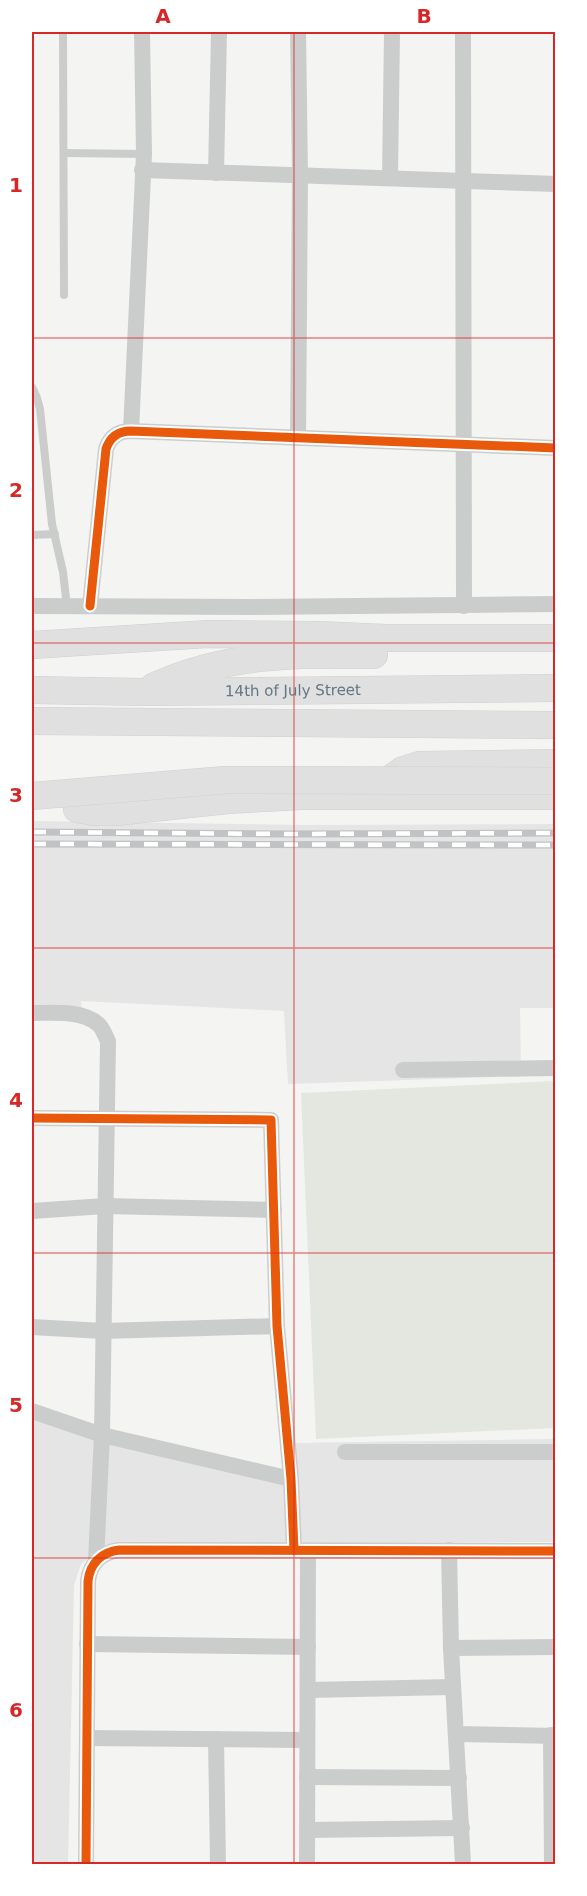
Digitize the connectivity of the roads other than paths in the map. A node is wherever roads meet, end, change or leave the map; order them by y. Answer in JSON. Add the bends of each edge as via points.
{"nodes":[{"id":1,"x":63,"y":32,"type":"edge"},
{"id":2,"x":142,"y":32,"type":"edge"},
{"id":3,"x":219,"y":32,"type":"edge"},
{"id":4,"x":298,"y":32,"type":"edge"},
{"id":5,"x":392,"y":32,"type":"edge"},
{"id":6,"x":464,"y":32,"type":"edge"},
{"id":7,"x":64,"y":153,"type":"junction"},
{"id":8,"x":143,"y":162,"type":"junction"},
{"id":9,"x":216,"y":173,"type":"junction"},
{"id":10,"x":300,"y":175,"type":"junction"},
{"id":11,"x":390,"y":178,"type":"junction"},
{"id":12,"x":464,"y":181,"type":"junction"},
{"id":13,"x":555,"y":184,"type":"edge"},
{"id":14,"x":64,"y":295,"type":"dead end"},
{"id":15,"x":32,"y":387,"type":"edge"},
{"id":16,"x":131,"y":431,"type":"junction"},
{"id":17,"x":298,"y":438,"type":"junction"},
{"id":18,"x":464,"y":444,"type":"junction"},
{"id":19,"x":555,"y":448,"type":"edge"},
{"id":20,"x":55,"y":534,"type":"junction"},
{"id":21,"x":32,"y":535,"type":"edge"},
{"id":22,"x":555,"y":604,"type":"edge"},
{"id":23,"x":32,"y":606,"type":"edge"},
{"id":24,"x":90,"y":606,"type":"junction"},
{"id":25,"x":464,"y":606,"type":"junction"},
{"id":26,"x":67,"y":607,"type":"junction"},
{"id":27,"x":555,"y":622,"type":"edge"},
{"id":28,"x":386,"y":638,"type":"junction"},
{"id":29,"x":555,"y":638,"type":"edge"},
{"id":30,"x":32,"y":645,"type":"edge"},
{"id":31,"x":555,"y":655,"type":"edge"},
{"id":32,"x":555,"y":688,"type":"edge"},
{"id":33,"x":32,"y":690,"type":"edge"},
{"id":34,"x":143,"y":692,"type":"junction"},
{"id":35,"x":32,"y":721,"type":"edge"},
{"id":36,"x":555,"y":725,"type":"edge"},
{"id":37,"x":555,"y":764,"type":"edge"},
{"id":38,"x":389,"y":780,"type":"junction"},
{"id":39,"x":555,"y":781,"type":"edge"},
{"id":40,"x":32,"y":796,"type":"edge"},
{"id":41,"x":555,"y":796,"type":"edge"},
{"id":42,"x":156,"y":807,"type":"junction"},
{"id":43,"x":76,"y":808,"type":"dead end"},
{"id":44,"x":555,"y":811,"type":"edge"},
{"id":45,"x":32,"y":1013,"type":"edge"},
{"id":46,"x":555,"y":1068,"type":"edge"},
{"id":47,"x":403,"y":1070,"type":"dead end"},
{"id":48,"x":107,"y":1117,"type":"junction"},
{"id":49,"x":32,"y":1118,"type":"edge"},
{"id":50,"x":105,"y":1206,"type":"junction"},
{"id":51,"x":274,"y":1210,"type":"junction"},
{"id":52,"x":32,"y":1211,"type":"edge"},
{"id":53,"x":277,"y":1326,"type":"junction"},
{"id":54,"x":32,"y":1327,"type":"edge"},
{"id":55,"x":103,"y":1330,"type":"junction"},
{"id":56,"x":32,"y":1411,"type":"edge"},
{"id":57,"x":102,"y":1435,"type":"junction"},
{"id":58,"x":345,"y":1452,"type":"dead end"},
{"id":59,"x":555,"y":1452,"type":"edge"},
{"id":60,"x":291,"y":1479,"type":"junction"},
{"id":61,"x":449,"y":1550,"type":"junction"},
{"id":62,"x":301,"y":1551,"type":"junction"},
{"id":63,"x":555,"y":1551,"type":"edge"},
{"id":64,"x":96,"y":1561,"type":"junction"},
{"id":65,"x":87,"y":1644,"type":"junction"},
{"id":66,"x":308,"y":1647,"type":"junction"},
{"id":67,"x":555,"y":1647,"type":"edge"},
{"id":68,"x":451,"y":1648,"type":"junction"},
{"id":69,"x":453,"y":1687,"type":"junction"},
{"id":70,"x":308,"y":1690,"type":"junction"},
{"id":71,"x":456,"y":1734,"type":"junction"},
{"id":72,"x":553,"y":1736,"type":"edge"},
{"id":73,"x":87,"y":1738,"type":"junction"},
{"id":74,"x":216,"y":1739,"type":"junction"},
{"id":75,"x":307,"y":1740,"type":"junction"},
{"id":76,"x":307,"y":1777,"type":"junction"},
{"id":77,"x":459,"y":1778,"type":"junction"},
{"id":78,"x":462,"y":1828,"type":"junction"},
{"id":79,"x":307,"y":1830,"type":"junction"},
{"id":80,"x":86,"y":1864,"type":"edge"},
{"id":81,"x":218,"y":1864,"type":"edge"},
{"id":82,"x":307,"y":1864,"type":"edge"},
{"id":83,"x":463,"y":1864,"type":"edge"},
{"id":84,"x":552,"y":1864,"type":"edge"}],
"edges":[{"from":1,"to":7,"type":"lane"},
{"from":2,"to":8,"type":"street"},
{"from":3,"to":9,"type":"street"},
{"from":4,"to":10,"type":"street"},
{"from":5,"to":11,"type":"street"},
{"from":6,"to":12,"type":"street"},
{"from":7,"to":8,"type":"lane"},
{"from":7,"to":14,"type":"lane"},
{"from":8,"to":9,"type":"street"},
{"from":8,"to":16,"type":"street"},
{"from":9,"to":10,"type":"street"},
{"from":10,"to":11,"type":"street"},
{"from":10,"to":17,"type":"street"},
{"from":11,"to":12,"type":"street"},
{"from":12,"to":13,"type":"street"},
{"from":12,"to":18,"type":"street"},
{"from":15,"to":20,"type":"lane","via":[[40,409]]},
{"from":16,"to":17,"type":"street"},
{"from":16,"to":24,"type":"street","via":[[115,435],[106,449]]},
{"from":17,"to":18,"type":"street"},
{"from":18,"to":19,"type":"street"},
{"from":18,"to":25,"type":"street"},
{"from":20,"to":21,"type":"lane"},
{"from":20,"to":26,"type":"lane"},
{"from":22,"to":25,"type":"street"},
{"from":23,"to":26,"type":"street"},
{"from":24,"to":25,"type":"street"},
{"from":24,"to":26,"type":"street"},
{"from":27,"to":28,"type":"main road","via":[[412,624]]},
{"from":28,"to":29,"type":"main road"},
{"from":28,"to":30,"type":"main road","via":[[208,634]]},
{"from":31,"to":34,"type":"main road","via":[[315,654],[252,658],[205,667]]},
{"from":32,"to":34,"type":"main road","name":"14th of July Street"},
{"from":33,"to":34,"type":"main road","name":"14th of July Street"},
{"from":35,"to":36,"type":"main road"},
{"from":37,"to":38,"type":"main road","via":[[419,765]]},
{"from":38,"to":39,"type":"main road","bridge":true},
{"from":38,"to":40,"type":"main road","bridge":true,"via":[[225,780]]},
{"from":41,"to":42,"type":"main road","via":[[302,796]]},
{"from":42,"to":43,"type":"main road","via":[[105,812]]},
{"from":42,"to":44,"type":"main road","via":[[201,814]]},
{"from":45,"to":48,"type":"street","via":[[84,1017],[99,1025],[108,1041]]},
{"from":46,"to":47,"type":"street"},
{"from":48,"to":49,"type":"street"},
{"from":48,"to":50,"type":"street"},
{"from":48,"to":51,"type":"street","via":[[271,1120]]},
{"from":50,"to":51,"type":"street"},
{"from":50,"to":52,"type":"street"},
{"from":50,"to":55,"type":"street"},
{"from":51,"to":53,"type":"street"},
{"from":53,"to":55,"type":"street"},
{"from":53,"to":60,"type":"street"},
{"from":54,"to":55,"type":"street"},
{"from":55,"to":57,"type":"street"},
{"from":56,"to":57,"type":"street"},
{"from":57,"to":60,"type":"street"},
{"from":57,"to":64,"type":"street"},
{"from":58,"to":59,"type":"street"},
{"from":60,"to":62,"type":"street"},
{"from":61,"to":62,"type":"street"},
{"from":61,"to":63,"type":"street"},
{"from":61,"to":68,"type":"street"},
{"from":62,"to":64,"type":"street","via":[[119,1550]]},
{"from":62,"to":66,"type":"street"},
{"from":64,"to":65,"type":"street","via":[[88,1581]]},
{"from":65,"to":66,"type":"street"},
{"from":65,"to":73,"type":"street"},
{"from":66,"to":70,"type":"street"},
{"from":67,"to":68,"type":"street"},
{"from":68,"to":69,"type":"street"},
{"from":69,"to":70,"type":"street"},
{"from":69,"to":71,"type":"street"},
{"from":70,"to":75,"type":"street"},
{"from":71,"to":72,"type":"street"},
{"from":71,"to":77,"type":"street"},
{"from":72,"to":84,"type":"street"},
{"from":73,"to":74,"type":"street"},
{"from":73,"to":80,"type":"street"},
{"from":74,"to":75,"type":"street"},
{"from":74,"to":81,"type":"street"},
{"from":75,"to":76,"type":"street"},
{"from":76,"to":77,"type":"street"},
{"from":76,"to":79,"type":"street"},
{"from":77,"to":78,"type":"street"},
{"from":78,"to":79,"type":"street"},
{"from":78,"to":83,"type":"street"},
{"from":79,"to":82,"type":"street"}]}
